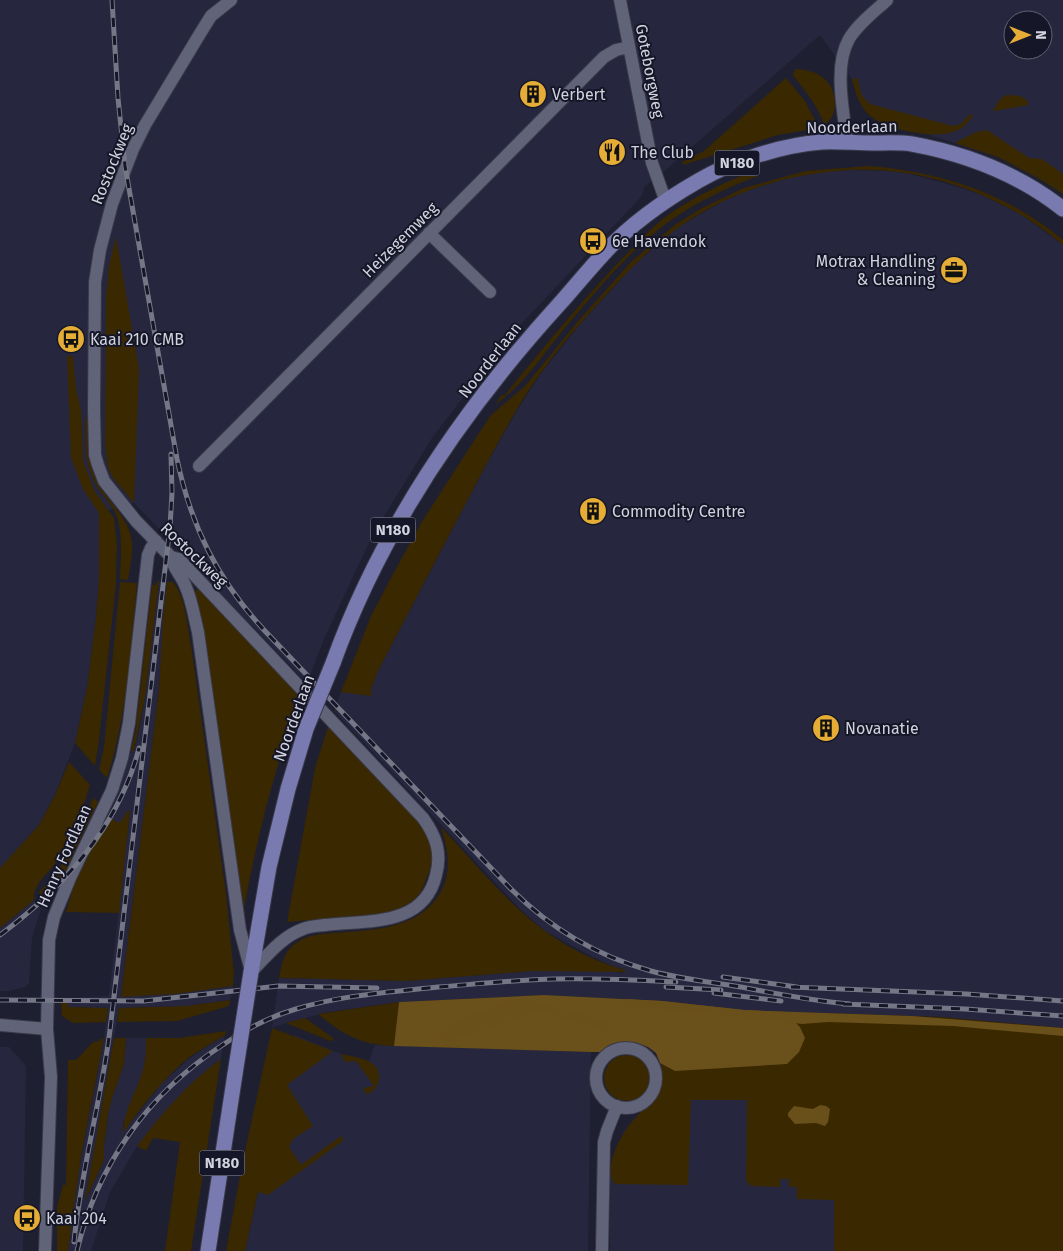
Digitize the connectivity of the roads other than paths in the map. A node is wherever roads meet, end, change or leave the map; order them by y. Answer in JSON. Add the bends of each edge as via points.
{"nodes":[{"id":1,"x":620,"y":0,"type":"edge"},
{"id":2,"x":887,"y":0,"type":"edge"},
{"id":3,"x":226,"y":1,"type":"edge"},
{"id":4,"x":629,"y":47,"type":"junction"},
{"id":5,"x":847,"y":143,"type":"junction"},
{"id":6,"x":666,"y":202,"type":"junction"},
{"id":7,"x":1063,"y":209,"type":"edge"},
{"id":8,"x":429,"y":233,"type":"junction"},
{"id":9,"x":490,"y":292,"type":"dead end"},
{"id":10,"x":199,"y":466,"type":"dead end"},
{"id":11,"x":156,"y":541,"type":"junction"},
{"id":12,"x":170,"y":557,"type":"junction"},
{"id":13,"x":251,"y":972,"type":"junction"},
{"id":14,"x":0,"y":1025,"type":"edge"},
{"id":15,"x":47,"y":1028,"type":"junction"},
{"id":16,"x":617,"y":1106,"type":"junction"},
{"id":17,"x":45,"y":1251,"type":"edge"},
{"id":18,"x":208,"y":1251,"type":"edge"},
{"id":19,"x":602,"y":1251,"type":"edge"}],
"edges":[{"from":1,"to":4,"type":"street","name":"Goteborgweg"},
{"from":2,"to":5,"type":"street","via":[[850,37],[842,51],[840,70]]},
{"from":3,"to":11,"type":"street","name":"Rostockweg","via":[[211,16],[133,149],[112,204],[95,282],[96,460],[104,481]]},
{"from":4,"to":6,"type":"street","name":"Goteborgweg","via":[[652,163]]},
{"from":4,"to":8,"type":"street","name":"Heizegemweg","via":[[604,58]]},
{"from":5,"to":6,"type":"main road","name":"Noorderlaan","number":"N180","via":[[823,142],[755,156],[699,180]]},
{"from":5,"to":7,"type":"main road","name":"Noorderlaan","number":"N180","via":[[910,144],[958,156],[998,169]]},
{"from":6,"to":13,"type":"main road","name":"Noorderlaan","number":"N180","bridge":true,"via":[[607,249],[520,347],[434,462],[390,536],[352,615],[306,730],[269,868]]},
{"from":8,"to":9,"type":"street"},
{"from":8,"to":10,"type":"street","name":"Heizegemweg"},
{"from":11,"to":12,"type":"street","name":"Rostockweg"},
{"from":11,"to":15,"type":"street","name":"Henry Fordlaan","via":[[148,555],[122,758],[112,790],[54,917],[49,940]]},
{"from":12,"to":13,"type":"street","name":"Noorderlaan","via":[[189,595],[198,632],[240,930]]},
{"from":12,"to":13,"type":"street","name":"Rostockweg","via":[[179,559],[423,818],[433,832],[437,846],[439,864],[435,881],[418,906],[401,916],[380,921],[294,932]]},
{"from":13,"to":18,"type":"main road","name":"Noorderlaan","number":"N180","bridge":true},
{"from":14,"to":15,"type":"street"},
{"from":15,"to":17,"type":"street","name":"Henry Fordlaan","via":[[50,1077]]},
{"from":16,"to":16,"type":"street","via":[[637,1106],[649,1097],[656,1084],[653,1064],[639,1051],[619,1049],[610,1053],[598,1068],[598,1087],[602,1095]]},
{"from":16,"to":19,"type":"street","via":[[604,1142]]}]}
